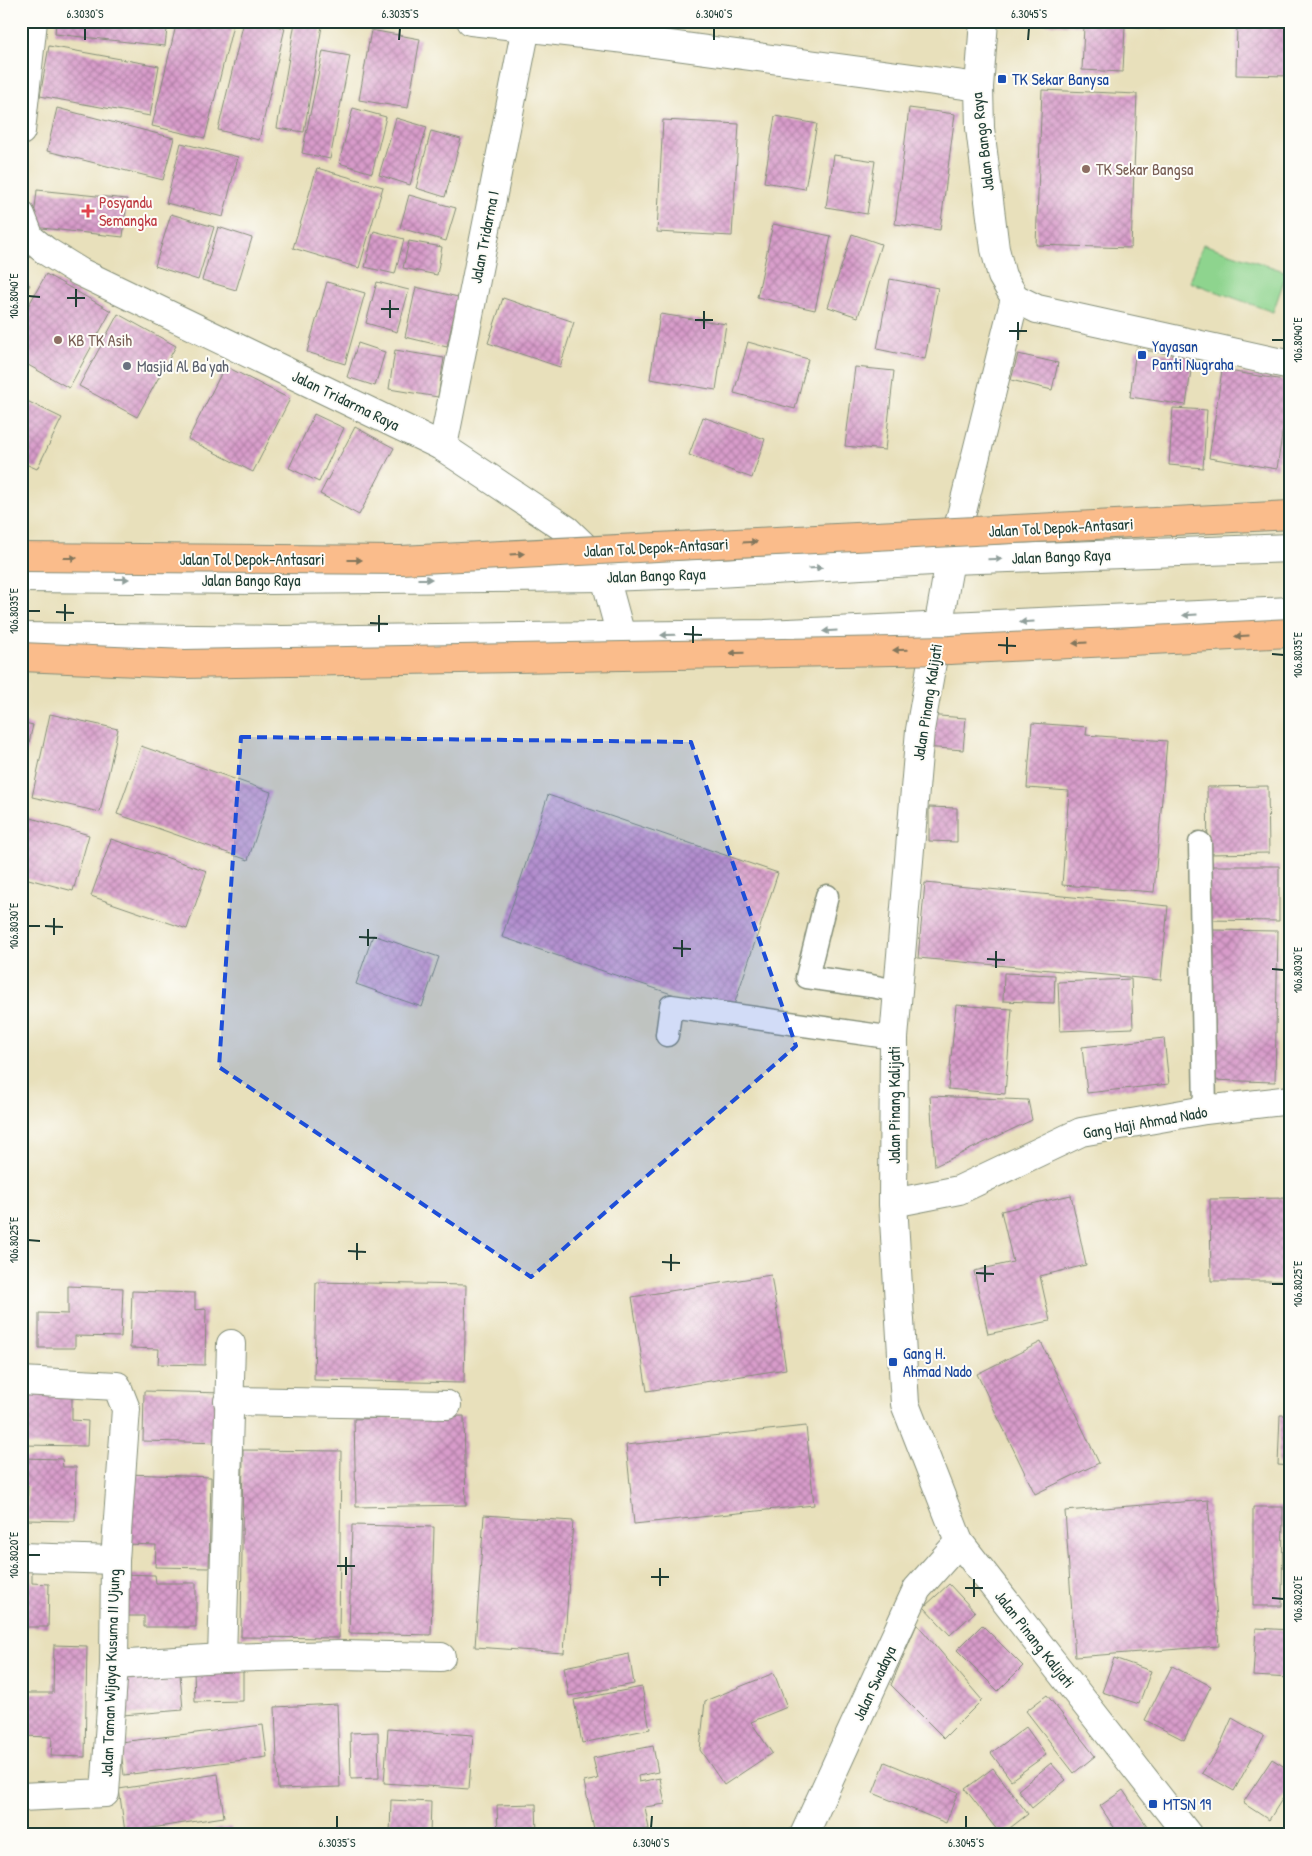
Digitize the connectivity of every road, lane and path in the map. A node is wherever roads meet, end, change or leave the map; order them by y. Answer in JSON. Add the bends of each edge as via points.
{"nodes":[{"id":1,"x":33,"y":21,"type":"edge"},
{"id":2,"x":471,"y":21,"type":"edge"},
{"id":3,"x":984,"y":21,"type":"edge"},
{"id":4,"x":526,"y":27,"type":"junction"},
{"id":5,"x":584,"y":27,"type":"edge"},
{"id":6,"x":979,"y":87,"type":"junction"},
{"id":7,"x":21,"y":131,"type":"edge"},
{"id":8,"x":21,"y":215,"type":"edge"},
{"id":9,"x":1015,"y":298,"type":"junction"},
{"id":10,"x":1291,"y":365,"type":"edge"},
{"id":11,"x":441,"y":446,"type":"junction"},
{"id":12,"x":1291,"y":516,"type":"edge"},
{"id":13,"x":1291,"y":548,"type":"edge"},
{"id":14,"x":21,"y":557,"type":"edge"},
{"id":15,"x":950,"y":560,"type":"junction"},
{"id":16,"x":605,"y":577,"type":"junction"},
{"id":17,"x":21,"y":578,"type":"edge"},
{"id":18,"x":1291,"y":611,"type":"edge"},
{"id":19,"x":938,"y":626,"type":"junction"},
{"id":20,"x":1291,"y":633,"type":"edge"},
{"id":21,"x":621,"y":636,"type":"junction"},
{"id":22,"x":21,"y":637,"type":"edge"},
{"id":23,"x":21,"y":657,"type":"edge"},
{"id":24,"x":1200,"y":843,"type":"dead end"},
{"id":25,"x":827,"y":896,"type":"dead end"},
{"id":26,"x":897,"y":991,"type":"junction"},
{"id":27,"x":667,"y":1035,"type":"dead end"},
{"id":28,"x":894,"y":1038,"type":"junction"},
{"id":29,"x":1291,"y":1100,"type":"edge"},
{"id":30,"x":1205,"y":1110,"type":"junction"},
{"id":31,"x":893,"y":1203,"type":"junction"},
{"id":32,"x":231,"y":1344,"type":"dead end"},
{"id":33,"x":21,"y":1381,"type":"edge"},
{"id":34,"x":228,"y":1401,"type":"junction"},
{"id":35,"x":447,"y":1405,"type":"dead end"},
{"id":36,"x":959,"y":1542,"type":"junction"},
{"id":37,"x":21,"y":1557,"type":"edge"},
{"id":38,"x":115,"y":1560,"type":"junction"},
{"id":39,"x":441,"y":1657,"type":"dead end"},
{"id":40,"x":222,"y":1658,"type":"junction"},
{"id":41,"x":114,"y":1665,"type":"junction"},
{"id":42,"x":21,"y":1797,"type":"edge"},
{"id":43,"x":804,"y":1835,"type":"edge"},
{"id":44,"x":1188,"y":1835,"type":"edge"}],
"edges":[{"from":1,"to":7,"type":"street"},
{"from":2,"to":4,"type":"street","name":"Jalan Bango Raya"},
{"from":3,"to":6,"type":"street"},
{"from":4,"to":5,"type":"street","name":"Jalan Bango Raya"},
{"from":4,"to":11,"type":"street","name":"Jalan Tridarma I"},
{"from":5,"to":6,"type":"street","name":"Jalan Bango Raya"},
{"from":6,"to":9,"type":"street","name":"Jalan Bango Raya","via":[[980,128],[995,249],[1002,276]]},
{"from":8,"to":11,"type":"street","name":"Jalan Tridarma Raya","via":[[30,238],[80,272]]},
{"from":9,"to":10,"type":"street","via":[[1037,309]]},
{"from":9,"to":15,"type":"street","name":"Jalan Pinang Kalijati"},
{"from":11,"to":16,"type":"street","name":"Jalan Tridarma Raya","via":[[567,530],[595,557]]},
{"from":14,"to":12,"type":"highway","name":"Jalan Tol Depok–Antasari","one_way":true,"bridge":true,"via":[[401,560]]},
{"from":15,"to":13,"type":"street","name":"Jalan Bango Raya","one_way":true},
{"from":16,"to":15,"type":"street","name":"Jalan Bango Raya","one_way":true,"via":[[718,574]]},
{"from":15,"to":19,"type":"street","name":"Jalan Pinang Kalijati"},
{"from":17,"to":16,"type":"street","name":"Jalan Bango Raya","one_way":true},
{"from":16,"to":21,"type":"street","name":"Jalan Tridarma Raya"},
{"from":18,"to":19,"type":"street","one_way":true},
{"from":19,"to":21,"type":"street","one_way":true,"via":[[765,634]]},
{"from":19,"to":26,"type":"street","name":"Jalan Pinang Kalijati","via":[[920,730]]},
{"from":20,"to":23,"type":"highway","one_way":true,"bridge":true,"via":[[950,650],[185,664]]},
{"from":21,"to":22,"type":"street","via":[[282,640]]},
{"from":24,"to":30,"type":"lane"},
{"from":25,"to":26,"type":"lane","via":[[807,977]]},
{"from":26,"to":28,"type":"street","name":"Jalan Pinang Kalijati"},
{"from":27,"to":28,"type":"lane","via":[[671,1006]]},
{"from":28,"to":31,"type":"street","name":"Jalan Pinang Kalijati"},
{"from":29,"to":30,"type":"street","name":"Gang Haji Ahmad Nado"},
{"from":30,"to":31,"type":"street","name":"Gang Haji Ahmad Nado","via":[[1081,1132],[958,1190]]},
{"from":31,"to":36,"type":"street","name":"Jalan Pinang Kalijati","via":[[904,1404]]},
{"from":32,"to":34,"type":"street"},
{"from":33,"to":38,"type":"street","name":"Jalan Taman Wijaya Kusuma II Ujung","via":[[117,1386],[126,1409]]},
{"from":34,"to":35,"type":"street"},
{"from":34,"to":40,"type":"street"},
{"from":36,"to":43,"type":"street","name":"Jalan Swadaya","via":[[917,1589]]},
{"from":36,"to":44,"type":"street","name":"Jalan Pinang Kalijati"},
{"from":37,"to":38,"type":"street","name":"Jalan Taman Wijaya Kusuma II Ujung"},
{"from":38,"to":41,"type":"street","name":"Jalan Taman Wijaya Kusuma II Ujung"},
{"from":39,"to":40,"type":"street"},
{"from":40,"to":41,"type":"street"},
{"from":41,"to":42,"type":"street","name":"Jalan Taman Wijaya Kusuma II Ujung","via":[[105,1793]]}]}
